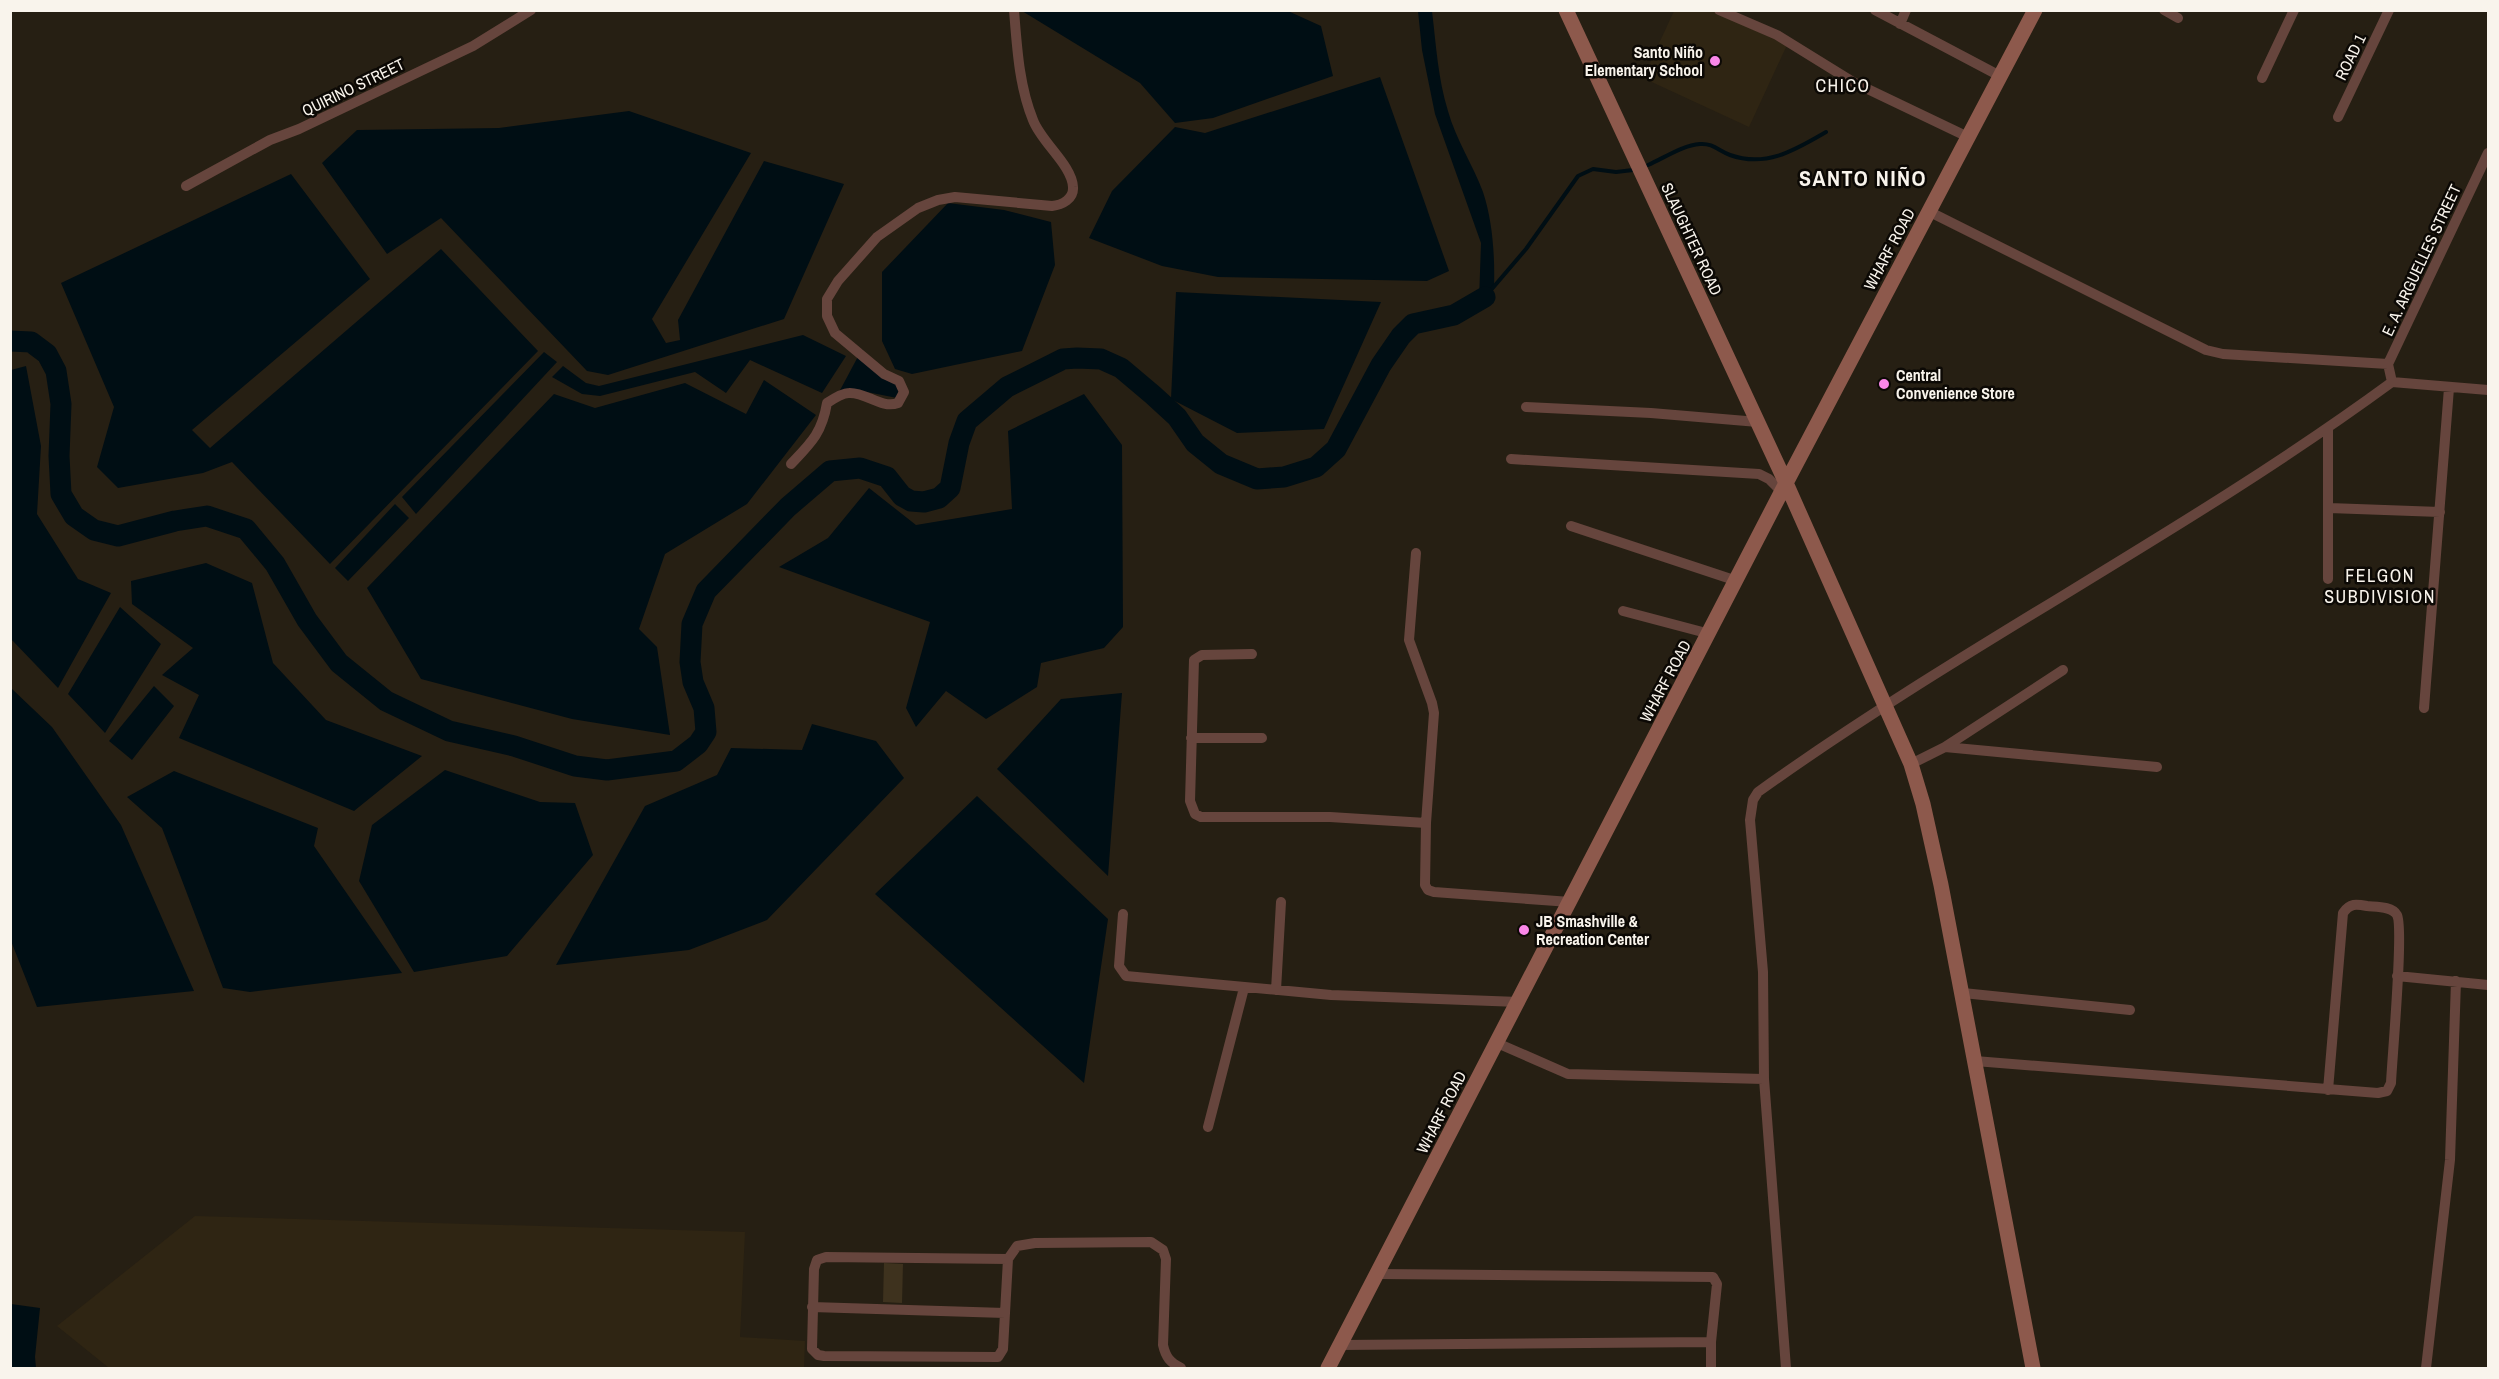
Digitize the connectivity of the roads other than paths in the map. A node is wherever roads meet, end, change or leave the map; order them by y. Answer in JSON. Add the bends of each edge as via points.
{"nodes":[{"id":1,"x":531,"y":10,"type":"edge"},
{"id":2,"x":1014,"y":10,"type":"edge"},
{"id":3,"x":1566,"y":10,"type":"edge"},
{"id":4,"x":1719,"y":10,"type":"edge"},
{"id":5,"x":1875,"y":10,"type":"edge"},
{"id":6,"x":1906,"y":10,"type":"edge"},
{"id":7,"x":2036,"y":10,"type":"edge"},
{"id":8,"x":2164,"y":10,"type":"edge"},
{"id":9,"x":2294,"y":10,"type":"edge"},
{"id":10,"x":2390,"y":10,"type":"edge"},
{"id":11,"x":2178,"y":18,"type":"dead end"},
{"id":12,"x":1900,"y":24,"type":"junction"},
{"id":13,"x":2000,"y":76,"type":"junction"},
{"id":14,"x":2262,"y":78,"type":"dead end"},
{"id":15,"x":2338,"y":117,"type":"dead end"},
{"id":16,"x":1968,"y":137,"type":"junction"},
{"id":17,"x":2488,"y":153,"type":"edge"},
{"id":18,"x":186,"y":186,"type":"dead end"},
{"id":19,"x":1930,"y":212,"type":"junction"},
{"id":20,"x":2388,"y":364,"type":"junction"},
{"id":21,"x":2392,"y":382,"type":"junction"},
{"id":22,"x":2449,"y":388,"type":"junction"},
{"id":23,"x":2488,"y":390,"type":"edge"},
{"id":24,"x":1526,"y":407,"type":"dead end"},
{"id":25,"x":1758,"y":422,"type":"junction"},
{"id":26,"x":2328,"y":429,"type":"junction"},
{"id":27,"x":1510,"y":459,"type":"dead end"},
{"id":28,"x":791,"y":464,"type":"dead end"},
{"id":29,"x":1784,"y":487,"type":"junction"},
{"id":30,"x":2329,"y":508,"type":"junction"},
{"id":31,"x":2440,"y":512,"type":"junction"},
{"id":32,"x":1571,"y":526,"type":"dead end"},
{"id":33,"x":1416,"y":553,"type":"dead end"},
{"id":34,"x":2328,"y":579,"type":"dead end"},
{"id":35,"x":1737,"y":582,"type":"junction"},
{"id":36,"x":1623,"y":611,"type":"dead end"},
{"id":37,"x":1710,"y":634,"type":"junction"},
{"id":38,"x":1251,"y":654,"type":"dead end"},
{"id":39,"x":2063,"y":670,"type":"dead end"},
{"id":40,"x":1884,"y":706,"type":"junction"},
{"id":41,"x":2424,"y":708,"type":"dead end"},
{"id":42,"x":1191,"y":738,"type":"junction"},
{"id":43,"x":1262,"y":738,"type":"dead end"},
{"id":44,"x":1945,"y":747,"type":"junction"},
{"id":45,"x":1911,"y":764,"type":"junction"},
{"id":46,"x":2157,"y":767,"type":"dead end"},
{"id":47,"x":1426,"y":823,"type":"junction"},
{"id":48,"x":1570,"y":902,"type":"junction"},
{"id":49,"x":1281,"y":903,"type":"dead end"},
{"id":50,"x":1123,"y":914,"type":"dead end"},
{"id":51,"x":2397,"y":976,"type":"junction"},
{"id":52,"x":2456,"y":981,"type":"junction"},
{"id":53,"x":2488,"y":984,"type":"edge"},
{"id":54,"x":1244,"y":988,"type":"junction"},
{"id":55,"x":1276,"y":990,"type":"junction"},
{"id":56,"x":1963,"y":993,"type":"junction"},
{"id":57,"x":1519,"y":1002,"type":"junction"},
{"id":58,"x":2130,"y":1010,"type":"dead end"},
{"id":59,"x":1497,"y":1043,"type":"junction"},
{"id":60,"x":1975,"y":1061,"type":"junction"},
{"id":61,"x":1764,"y":1079,"type":"junction"},
{"id":62,"x":2328,"y":1090,"type":"junction"},
{"id":63,"x":1208,"y":1127,"type":"dead end"},
{"id":64,"x":1008,"y":1259,"type":"junction"},
{"id":65,"x":1378,"y":1274,"type":"junction"},
{"id":66,"x":812,"y":1307,"type":"junction"},
{"id":67,"x":1005,"y":1313,"type":"junction"},
{"id":68,"x":1711,"y":1342,"type":"junction"},
{"id":69,"x":1340,"y":1345,"type":"junction"},
{"id":70,"x":1181,"y":1368,"type":"edge"},
{"id":71,"x":1328,"y":1368,"type":"edge"},
{"id":72,"x":1711,"y":1368,"type":"edge"},
{"id":73,"x":1786,"y":1368,"type":"edge"},
{"id":74,"x":2032,"y":1368,"type":"edge"},
{"id":75,"x":2426,"y":1368,"type":"edge"}],
"edges":[{"from":1,"to":18,"type":"street","name":"QUIRINO STREET","via":[[473,46],[270,140]]},
{"from":2,"to":28,"type":"street","via":[[1022,80],[1032,120],[1071,178],[1074,189],[1065,203],[1052,207],[955,197],[938,200],[918,208],[877,237],[838,281],[827,299],[827,316],[835,333],[884,374],[899,381],[904,392],[898,403],[891,405],[848,393],[826,403],[817,435]]},
{"from":3,"to":25,"type":"main road","name":"SLAUGHTER ROAD"},
{"from":4,"to":16,"type":"street","via":[[1777,35],[1854,82]]},
{"from":5,"to":12,"type":"street"},
{"from":6,"to":12,"type":"street"},
{"from":7,"to":13,"type":"main road","name":"WHARF ROAD"},
{"from":8,"to":11,"type":"street"},
{"from":9,"to":14,"type":"street"},
{"from":10,"to":15,"type":"street","name":"ROAD 1"},
{"from":12,"to":13,"type":"street"},
{"from":13,"to":16,"type":"main road","name":"WHARF ROAD"},
{"from":16,"to":19,"type":"main road","name":"WHARF ROAD"},
{"from":17,"to":20,"type":"street","name":"E. A. ARGUELLES STREET"},
{"from":19,"to":20,"type":"street","via":[[2206,350]]},
{"from":19,"to":29,"type":"main road","name":"WHARF ROAD"},
{"from":20,"to":21,"type":"street"},
{"from":21,"to":22,"type":"street"},
{"from":21,"to":26,"type":"street"},
{"from":22,"to":23,"type":"street"},
{"from":22,"to":31,"type":"street"},
{"from":24,"to":25,"type":"street"},
{"from":25,"to":29,"type":"main road","name":"SLAUGHTER ROAD"},
{"from":26,"to":30,"type":"street"},
{"from":26,"to":40,"type":"street","via":[[2111,568]]},
{"from":27,"to":29,"type":"street","via":[[1759,474]]},
{"from":29,"to":35,"type":"main road","name":"WHARF ROAD"},
{"from":29,"to":40,"type":"main road","name":"SLAUGHTER ROAD"},
{"from":30,"to":31,"type":"street"},
{"from":30,"to":34,"type":"street"},
{"from":31,"to":41,"type":"street"},
{"from":32,"to":35,"type":"street"},
{"from":33,"to":47,"type":"street","via":[[1408,640],[1434,713]]},
{"from":35,"to":37,"type":"main road","name":"WHARF ROAD"},
{"from":36,"to":37,"type":"street"},
{"from":37,"to":48,"type":"main road","name":"WHARF ROAD"},
{"from":38,"to":42,"type":"street","via":[[1202,655],[1194,660]]},
{"from":39,"to":44,"type":"street"},
{"from":40,"to":45,"type":"main road","name":"SLAUGHTER ROAD"},
{"from":40,"to":61,"type":"street","via":[[1835,736],[1758,792],[1753,800],[1750,820],[1763,972]]},
{"from":42,"to":43,"type":"street"},
{"from":42,"to":47,"type":"street","via":[[1190,801],[1192,810],[1201,817],[1330,817]]},
{"from":44,"to":45,"type":"street"},
{"from":44,"to":46,"type":"street"},
{"from":45,"to":56,"type":"main road","name":"SLAUGHTER ROAD"},
{"from":47,"to":48,"type":"street","via":[[1424,878],[1428,890]]},
{"from":48,"to":57,"type":"main road","name":"WHARF ROAD"},
{"from":49,"to":55,"type":"street"},
{"from":50,"to":54,"type":"street","via":[[1119,966],[1123,974]]},
{"from":51,"to":52,"type":"street"},
{"from":51,"to":62,"type":"street","via":[[2389,1088],[2379,1094]]},
{"from":51,"to":62,"type":"street","via":[[2398,916],[2385,908],[2357,904],[2347,907],[2341,920]]},
{"from":52,"to":53,"type":"street"},
{"from":52,"to":75,"type":"street","via":[[2450,1160]]},
{"from":54,"to":55,"type":"street"},
{"from":54,"to":63,"type":"street"},
{"from":55,"to":57,"type":"street"},
{"from":56,"to":58,"type":"street"},
{"from":56,"to":60,"type":"main road","name":"SLAUGHTER ROAD"},
{"from":57,"to":59,"type":"main road","name":"WHARF ROAD"},
{"from":59,"to":61,"type":"street","via":[[1568,1074]]},
{"from":59,"to":65,"type":"main road","name":"WHARF ROAD"},
{"from":60,"to":62,"type":"street"},
{"from":60,"to":74,"type":"main road","name":"SLAUGHTER ROAD"},
{"from":61,"to":73,"type":"street"},
{"from":64,"to":66,"type":"street","via":[[821,1258],[815,1263]]},
{"from":64,"to":67,"type":"street"},
{"from":64,"to":70,"type":"street","via":[[1017,1246],[1035,1243],[1151,1242],[1159,1246],[1166,1259],[1163,1346],[1171,1363]]},
{"from":65,"to":68,"type":"street","via":[[1713,1277],[1717,1284]]},
{"from":65,"to":69,"type":"main road","name":"WHARF ROAD"},
{"from":66,"to":67,"type":"street"},
{"from":66,"to":67,"type":"street","via":[[812,1349],[824,1356],[998,1357],[1003,1349]]},
{"from":68,"to":69,"type":"street"},
{"from":68,"to":72,"type":"street"},
{"from":69,"to":71,"type":"main road","name":"WHARF ROAD"}]}
